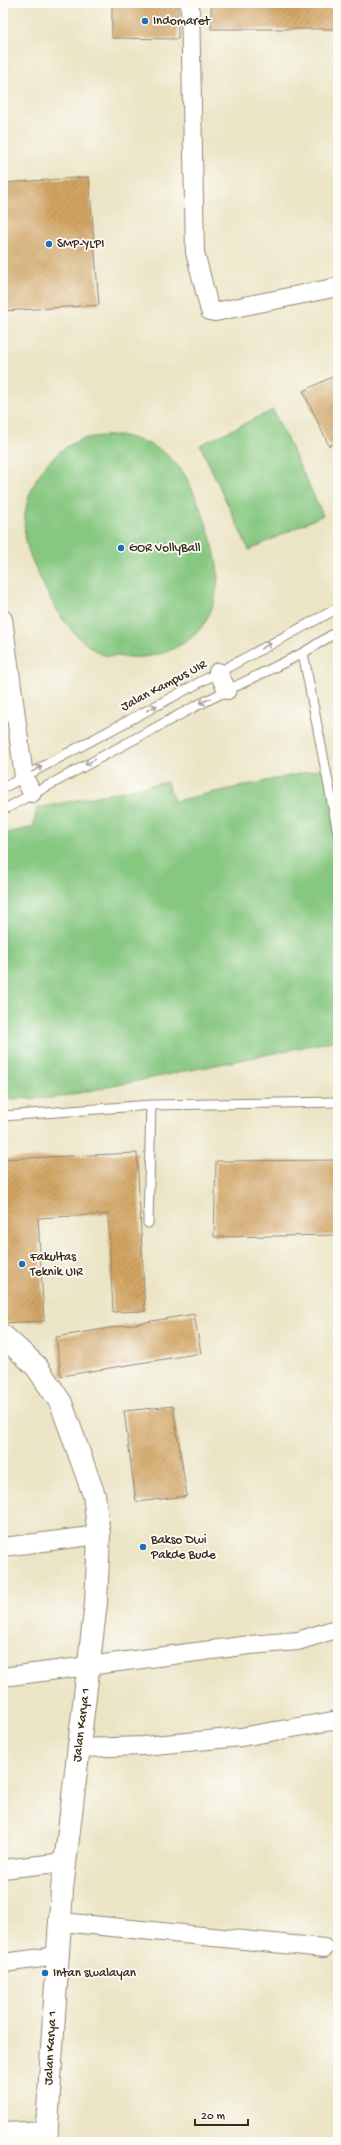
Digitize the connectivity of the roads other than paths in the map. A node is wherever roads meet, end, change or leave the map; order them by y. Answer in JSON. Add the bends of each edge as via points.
{"nodes":[{"id":1,"x":190,"y":3,"type":"edge"},
{"id":2,"x":338,"y":287,"type":"edge"},
{"id":3,"x":338,"y":608,"type":"edge"},
{"id":4,"x":3,"y":619,"type":"edge"},
{"id":5,"x":338,"y":631,"type":"edge"},
{"id":6,"x":303,"y":653,"type":"junction"},
{"id":7,"x":218,"y":672,"type":"junction"},
{"id":8,"x":227,"y":690,"type":"junction"},
{"id":9,"x":24,"y":777,"type":"junction"},
{"id":10,"x":3,"y":788,"type":"edge"},
{"id":11,"x":32,"y":793,"type":"junction"},
{"id":12,"x":3,"y":810,"type":"edge"},
{"id":13,"x":338,"y":833,"type":"edge"},
{"id":14,"x":338,"y":1102,"type":"edge"},
{"id":15,"x":151,"y":1105,"type":"junction"},
{"id":16,"x":3,"y":1116,"type":"edge"},
{"id":17,"x":148,"y":1223,"type":"dead end"},
{"id":18,"x":3,"y":1336,"type":"edge"},
{"id":19,"x":99,"y":1535,"type":"junction"},
{"id":20,"x":3,"y":1547,"type":"edge"},
{"id":21,"x":336,"y":1629,"type":"dead end"},
{"id":22,"x":89,"y":1666,"type":"junction"},
{"id":23,"x":3,"y":1677,"type":"edge"},
{"id":24,"x":338,"y":1720,"type":"edge"},
{"id":25,"x":80,"y":1748,"type":"junction"},
{"id":26,"x":65,"y":1862,"type":"junction"},
{"id":27,"x":3,"y":1869,"type":"edge"},
{"id":28,"x":60,"y":1922,"type":"junction"},
{"id":29,"x":324,"y":1948,"type":"dead end"},
{"id":30,"x":57,"y":1956,"type":"junction"},
{"id":31,"x":3,"y":1963,"type":"edge"},
{"id":32,"x":3,"y":2134,"type":"edge"},
{"id":33,"x":46,"y":2137,"type":"edge"}],
"edges":[{"from":1,"to":2,"type":"street","via":[[195,252],[210,311]]},
{"from":7,"to":3,"type":"lane","name":"Jalan Kampus UIR","one_way":true},
{"from":4,"to":9,"type":"street"},
{"from":5,"to":6,"type":"lane"},
{"from":6,"to":8,"type":"lane"},
{"from":6,"to":13,"type":"lane"},
{"from":7,"to":8,"type":"street"},
{"from":9,"to":7,"type":"lane","name":"Jalan Kampus UIR","one_way":true},
{"from":8,"to":11,"type":"lane","one_way":true},
{"from":9,"to":10,"type":"lane","name":"Jalan Kampus UIR"},
{"from":9,"to":11,"type":"street"},
{"from":11,"to":12,"type":"lane"},
{"from":14,"to":15,"type":"lane"},
{"from":15,"to":16,"type":"lane"},
{"from":15,"to":17,"type":"lane"},
{"from":18,"to":19,"type":"street","name":"Jalan Karya 1","via":[[36,1366],[61,1403],[94,1495]]},
{"from":19,"to":20,"type":"street"},
{"from":19,"to":22,"type":"street","name":"Jalan Karya 1","via":[[96,1603]]},
{"from":21,"to":22,"type":"street","via":[[298,1641]]},
{"from":22,"to":23,"type":"street"},
{"from":22,"to":25,"type":"street","name":"Jalan Karya 1"},
{"from":24,"to":25,"type":"street","via":[[241,1737],[143,1746]]},
{"from":25,"to":26,"type":"street","name":"Jalan Karya 1"},
{"from":26,"to":27,"type":"street"},
{"from":26,"to":28,"type":"street","name":"Jalan Karya 1"},
{"from":28,"to":29,"type":"street"},
{"from":28,"to":30,"type":"street","name":"Jalan Karya 1"},
{"from":30,"to":31,"type":"street"},
{"from":30,"to":33,"type":"street","name":"Jalan Karya 1"},
{"from":32,"to":33,"type":"street"}]}
